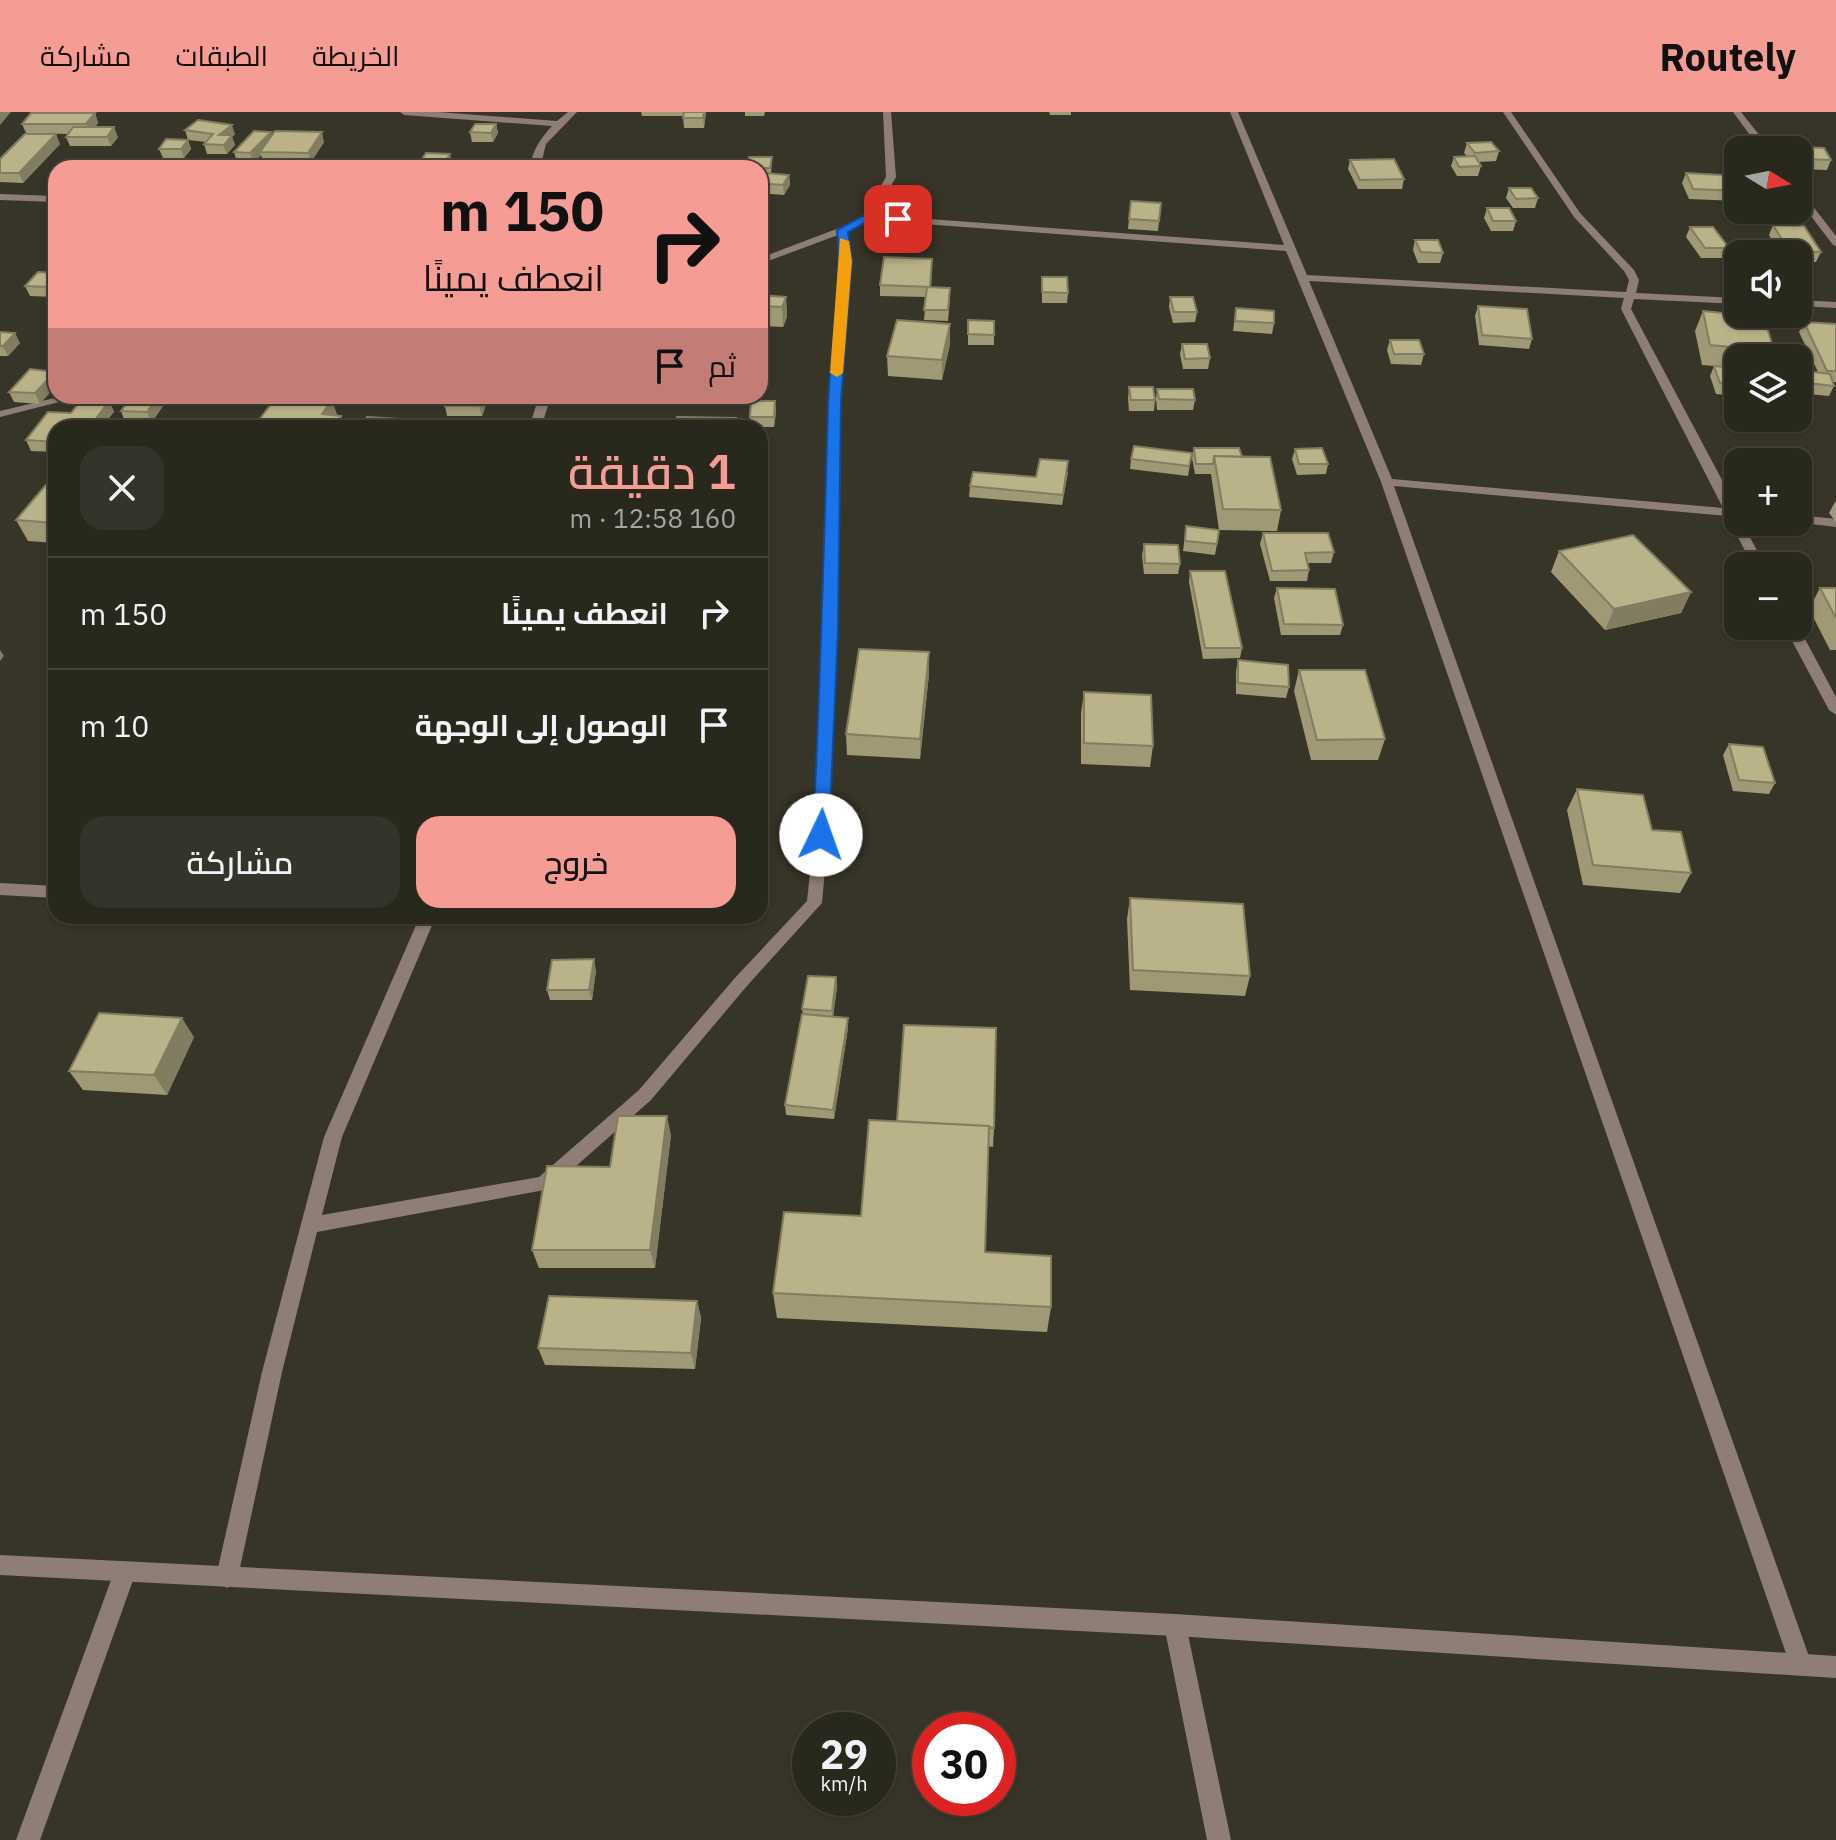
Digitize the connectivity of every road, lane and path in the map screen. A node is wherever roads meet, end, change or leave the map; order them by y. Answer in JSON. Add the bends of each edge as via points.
{"nodes":[{"id":1,"x":404,"y":112,"type":"edge"},
{"id":2,"x":573,"y":112,"type":"edge"},
{"id":3,"x":887,"y":112,"type":"edge"},
{"id":4,"x":1234,"y":112,"type":"edge"},
{"id":5,"x":1507,"y":112,"type":"edge"},
{"id":6,"x":1737,"y":112,"type":"edge"},
{"id":7,"x":559,"y":124,"type":"junction"},
{"id":8,"x":1755,"y":136,"type":"edge"},
{"id":9,"x":534,"y":160,"type":"edge"},
{"id":10,"x":0,"y":197,"type":"edge"},
{"id":11,"x":48,"y":199,"type":"edge"},
{"id":12,"x":1812,"y":211,"type":"edge"},
{"id":13,"x":868,"y":217,"type":"junction"},
{"id":14,"x":842,"y":230,"type":"junction"},
{"id":15,"x":1836,"y":243,"type":"edge"},
{"id":16,"x":1291,"y":248,"type":"junction"},
{"id":17,"x":768,"y":258,"type":"edge"},
{"id":18,"x":1303,"y":278,"type":"junction"},
{"id":19,"x":1627,"y":296,"type":"junction"},
{"id":20,"x":1724,"y":300,"type":"edge"},
{"id":21,"x":1812,"y":304,"type":"edge"},
{"id":22,"x":1836,"y":305,"type":"edge"},
{"id":23,"x":48,"y":403,"type":"edge"},
{"id":24,"x":0,"y":414,"type":"edge"},
{"id":25,"x":1387,"y":482,"type":"junction"},
{"id":26,"x":1724,"y":493,"type":"edge"},
{"id":27,"x":1724,"y":511,"type":"edge"},
{"id":28,"x":1812,"y":520,"type":"edge"},
{"id":29,"x":1836,"y":523,"type":"edge"},
{"id":30,"x":1798,"y":640,"type":"edge"},
{"id":31,"x":1836,"y":710,"type":"edge"},
{"id":32,"x":0,"y":889,"type":"edge"},
{"id":33,"x":48,"y":892,"type":"edge"},
{"id":34,"x":425,"y":924,"type":"edge"},
{"id":35,"x":311,"y":1225,"type":"junction"},
{"id":36,"x":0,"y":1565,"type":"edge"},
{"id":37,"x":125,"y":1572,"type":"junction"},
{"id":38,"x":227,"y":1577,"type":"junction"},
{"id":39,"x":1175,"y":1625,"type":"junction"},
{"id":40,"x":1801,"y":1665,"type":"junction"},
{"id":41,"x":1836,"y":1667,"type":"edge"},
{"id":42,"x":28,"y":1840,"type":"edge"},
{"id":43,"x":1219,"y":1840,"type":"edge"}],
"edges":[{"from":1,"to":7,"type":"street"},
{"from":2,"to":7,"type":"street"},
{"from":3,"to":13,"type":"street","via":[[891,177]]},
{"from":4,"to":16,"type":"street"},
{"from":5,"to":19,"type":"street","via":[[1578,217],[1625,262],[1634,280]]},
{"from":6,"to":8,"type":"street"},
{"from":7,"to":9,"type":"street"},
{"from":10,"to":11,"type":"street"},
{"from":12,"to":15,"type":"street"},
{"from":13,"to":14,"type":"street"},
{"from":13,"to":16,"type":"street"},
{"from":14,"to":17,"type":"street"},
{"from":14,"to":35,"type":"street","via":[[846,261],[834,400],[831,631],[814,903],[645,1095],[544,1184]]},
{"from":16,"to":18,"type":"street"},
{"from":18,"to":19,"type":"street"},
{"from":18,"to":25,"type":"street"},
{"from":19,"to":20,"type":"street"},
{"from":19,"to":26,"type":"street","via":[[1626,309]]},
{"from":21,"to":22,"type":"street"},
{"from":23,"to":24,"type":"street"},
{"from":25,"to":27,"type":"street"},
{"from":25,"to":40,"type":"street"},
{"from":28,"to":29,"type":"street"},
{"from":30,"to":31,"type":"street"},
{"from":32,"to":33,"type":"street"},
{"from":34,"to":35,"type":"street","via":[[333,1137]]},
{"from":35,"to":38,"type":"street"},
{"from":36,"to":37,"type":"street"},
{"from":37,"to":38,"type":"street"},
{"from":37,"to":42,"type":"street"},
{"from":38,"to":39,"type":"street"},
{"from":39,"to":40,"type":"street"},
{"from":39,"to":43,"type":"street"},
{"from":40,"to":41,"type":"street"}]}
